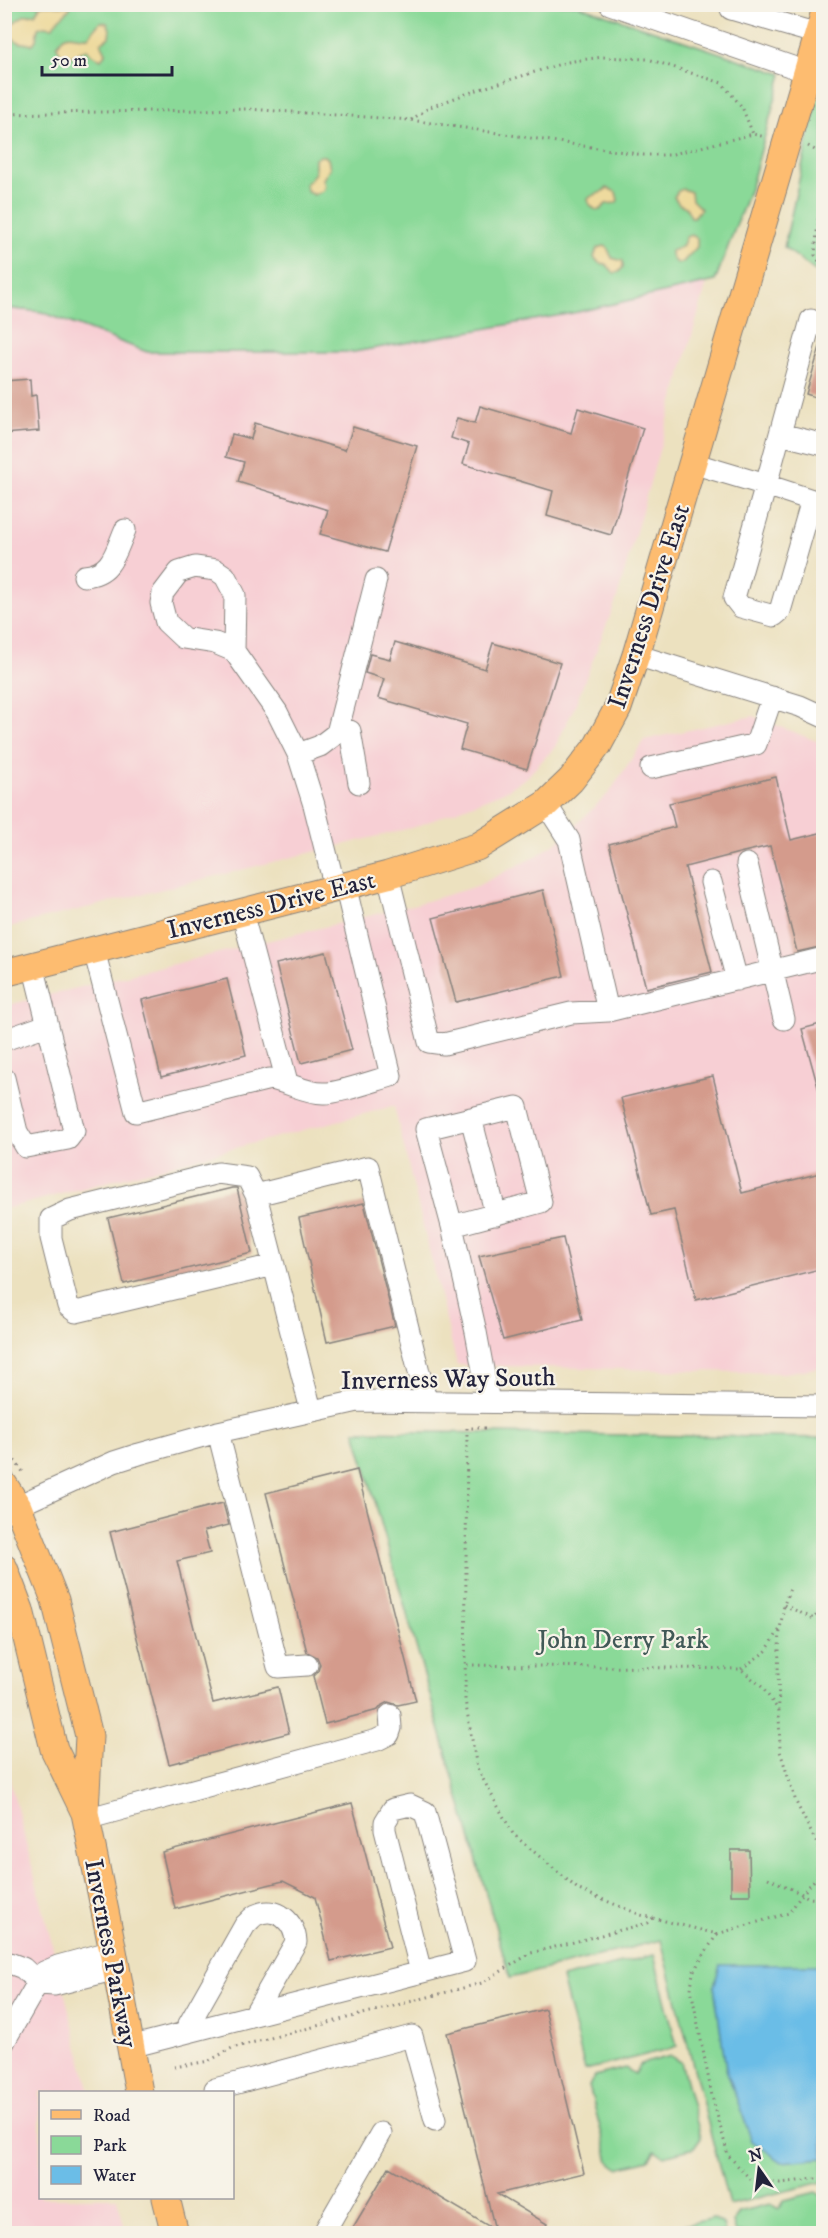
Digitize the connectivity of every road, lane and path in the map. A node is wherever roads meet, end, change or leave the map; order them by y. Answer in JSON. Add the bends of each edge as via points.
{"nodes":[{"id":1,"x":610,"y":4,"type":"edge"},
{"id":2,"x":731,"y":7,"type":"edge"},
{"id":3,"x":821,"y":24,"type":"edge"},
{"id":4,"x":721,"y":42,"type":"junction"},
{"id":5,"x":807,"y":72,"type":"junction"},
{"id":6,"x":4,"y":114,"type":"edge"},
{"id":7,"x":411,"y":120,"type":"junction"},
{"id":8,"x":753,"y":134,"type":"junction"},
{"id":9,"x":765,"y":137,"type":"dead end"},
{"id":10,"x":808,"y":146,"type":"dead end"},
{"id":11,"x":823,"y":154,"type":"edge"},
{"id":12,"x":824,"y":269,"type":"edge"},
{"id":13,"x":811,"y":320,"type":"dead end"},
{"id":14,"x":780,"y":434,"type":"junction"},
{"id":15,"x":824,"y":445,"type":"edge"},
{"id":16,"x":692,"y":463,"type":"junction"},
{"id":17,"x":766,"y":485,"type":"junction"},
{"id":18,"x":818,"y":501,"type":"edge"},
{"id":19,"x":125,"y":530,"type":"dead end"},
{"id":20,"x":84,"y":576,"type":"dead end"},
{"id":21,"x":376,"y":580,"type":"dead end"},
{"id":22,"x":234,"y":651,"type":"dead end"},
{"id":23,"x":636,"y":655,"type":"junction"},
{"id":24,"x":772,"y":697,"type":"junction"},
{"id":25,"x":824,"y":717,"type":"edge"},
{"id":26,"x":339,"y":727,"type":"junction"},
{"id":27,"x":298,"y":754,"type":"junction"},
{"id":28,"x":651,"y":768,"type":"dead end"},
{"id":29,"x":359,"y":783,"type":"dead end"},
{"id":30,"x":546,"y":804,"type":"junction"},
{"id":31,"x":747,"y":864,"type":"dead end"},
{"id":32,"x":388,"y":874,"type":"junction"},
{"id":33,"x":711,"y":882,"type":"dead end"},
{"id":34,"x":340,"y":887,"type":"junction"},
{"id":35,"x":242,"y":912,"type":"junction"},
{"id":36,"x":94,"y":950,"type":"junction"},
{"id":37,"x":824,"y":958,"type":"edge"},
{"id":38,"x":33,"y":966,"type":"junction"},
{"id":39,"x":772,"y":971,"type":"junction"},
{"id":40,"x":4,"y":973,"type":"edge"},
{"id":41,"x":737,"y":980,"type":"junction"},
{"id":42,"x":608,"y":1011,"type":"junction"},
{"id":43,"x":784,"y":1019,"type":"dead end"},
{"id":44,"x":47,"y":1025,"type":"junction"},
{"id":45,"x":4,"y":1040,"type":"edge"},
{"id":46,"x":4,"y":1078,"type":"edge"},
{"id":47,"x":287,"y":1082,"type":"junction"},
{"id":48,"x":471,"y":1118,"type":"junction"},
{"id":49,"x":256,"y":1196,"type":"junction"},
{"id":50,"x":496,"y":1215,"type":"junction"},
{"id":51,"x":452,"y":1226,"type":"junction"},
{"id":52,"x":274,"y":1265,"type":"junction"},
{"id":53,"x":426,"y":1400,"type":"junction"},
{"id":54,"x":824,"y":1406,"type":"edge"},
{"id":55,"x":311,"y":1410,"type":"junction"},
{"id":56,"x":486,"y":1412,"type":"junction"},
{"id":57,"x":218,"y":1432,"type":"junction"},
{"id":58,"x":4,"y":1446,"type":"edge"},
{"id":59,"x":13,"y":1494,"type":"edge"},
{"id":60,"x":4,"y":1568,"type":"edge"},
{"id":61,"x":790,"y":1588,"type":"dead end"},
{"id":62,"x":824,"y":1603,"type":"edge"},
{"id":63,"x":784,"y":1605,"type":"junction"},
{"id":64,"x":780,"y":1629,"type":"junction"},
{"id":65,"x":307,"y":1665,"type":"dead end"},
{"id":66,"x":467,"y":1665,"type":"junction"},
{"id":67,"x":741,"y":1669,"type":"junction"},
{"id":68,"x":779,"y":1711,"type":"junction"},
{"id":69,"x":390,"y":1715,"type":"dead end"},
{"id":70,"x":86,"y":1816,"type":"junction"},
{"id":71,"x":824,"y":1864,"type":"edge"},
{"id":72,"x":824,"y":1869,"type":"edge"},
{"id":73,"x":768,"y":1878,"type":"dead end"},
{"id":74,"x":802,"y":1894,"type":"junction"},
{"id":75,"x":824,"y":1899,"type":"edge"},
{"id":76,"x":652,"y":1918,"type":"junction"},
{"id":77,"x":717,"y":1934,"type":"junction"},
{"id":78,"x":115,"y":1960,"type":"junction"},
{"id":79,"x":4,"y":1961,"type":"edge"},
{"id":80,"x":421,"y":1972,"type":"junction"},
{"id":81,"x":38,"y":1982,"type":"junction"},
{"id":82,"x":254,"y":2015,"type":"junction"},
{"id":83,"x":184,"y":2033,"type":"junction"},
{"id":84,"x":5,"y":2039,"type":"edge"},
{"id":85,"x":130,"y":2047,"type":"junction"},
{"id":86,"x":174,"y":2067,"type":"dead end"},
{"id":87,"x":215,"y":2089,"type":"dead end"},
{"id":88,"x":139,"y":2091,"type":"edge"},
{"id":89,"x":435,"y":2120,"type":"dead end"},
{"id":90,"x":381,"y":2133,"type":"dead end"},
{"id":91,"x":824,"y":2178,"type":"edge"},
{"id":92,"x":166,"y":2199,"type":"edge"},
{"id":93,"x":176,"y":2234,"type":"edge"},
{"id":94,"x":323,"y":2234,"type":"edge"}],
"edges":[{"from":1,"to":4,"type":"street"},
{"from":2,"to":3,"type":"street"},
{"from":2,"to":4,"type":"street"},
{"from":3,"to":5,"type":"main road","name":"Inverness Drive East"},
{"from":4,"to":5,"type":"street"},
{"from":5,"to":16,"type":"main road","name":"Inverness Drive East"},
{"from":6,"to":7,"type":"path","via":[[247,109]]},
{"from":7,"to":8,"type":"path","via":[[644,155],[669,155]]},
{"from":7,"to":8,"type":"path","via":[[430,107],[477,90],[567,62],[602,57],[648,59],[722,83],[742,107]]},
{"from":8,"to":9,"type":"path"},
{"from":10,"to":11,"type":"path"},
{"from":11,"to":12,"type":"path","via":[[815,255]]},
{"from":13,"to":14,"type":"street"},
{"from":14,"to":15,"type":"street"},
{"from":14,"to":17,"type":"street"},
{"from":16,"to":17,"type":"street"},
{"from":16,"to":23,"type":"main road","name":"Inverness Drive East"},
{"from":17,"to":18,"type":"street"},
{"from":17,"to":18,"type":"street","via":[[734,598],[741,608],[774,616],[780,611]]},
{"from":19,"to":20,"type":"street","via":[[111,564],[99,574]]},
{"from":21,"to":26,"type":"street"},
{"from":22,"to":27,"type":"street","via":[[277,712]]},
{"from":23,"to":24,"type":"street"},
{"from":23,"to":30,"type":"main road","name":"Inverness Drive East","via":[[618,708],[598,745]]},
{"from":24,"to":25,"type":"street"},
{"from":24,"to":28,"type":"street","via":[[756,744]]},
{"from":26,"to":27,"type":"street","via":[[320,746]]},
{"from":26,"to":29,"type":"street","via":[[350,731]]},
{"from":27,"to":34,"type":"street"},
{"from":30,"to":32,"type":"main road","name":"Inverness Drive East","via":[[477,847]]},
{"from":30,"to":42,"type":"street","via":[[569,840]]},
{"from":31,"to":39,"type":"street"},
{"from":32,"to":34,"type":"main road","name":"Inverness Drive East"},
{"from":32,"to":42,"type":"street","via":[[429,1042],[444,1044],[571,1013]]},
{"from":33,"to":41,"type":"street"},
{"from":34,"to":35,"type":"main road","name":"Inverness Drive East"},
{"from":34,"to":47,"type":"street","via":[[391,1076],[324,1094]]},
{"from":35,"to":36,"type":"main road","name":"Inverness Drive East"},
{"from":35,"to":47,"type":"street"},
{"from":36,"to":38,"type":"main road","name":"Inverness Drive East"},
{"from":36,"to":47,"type":"street","via":[[136,1112],[270,1079]]},
{"from":37,"to":39,"type":"street"},
{"from":38,"to":40,"type":"main road","name":"Inverness Drive East"},
{"from":38,"to":44,"type":"street"},
{"from":39,"to":41,"type":"street"},
{"from":39,"to":43,"type":"street"},
{"from":41,"to":42,"type":"street"},
{"from":44,"to":45,"type":"street"},
{"from":44,"to":46,"type":"street","via":[[74,1131],[68,1138],[26,1147],[17,1132]]},
{"from":48,"to":50,"type":"street"},
{"from":48,"to":50,"type":"street","via":[[517,1107],[541,1202]]},
{"from":48,"to":51,"type":"street","via":[[426,1129]]},
{"from":49,"to":52,"type":"street"},
{"from":49,"to":52,"type":"street","via":[[247,1176],[218,1173],[70,1210],[51,1219],[51,1238],[68,1306],[76,1312]]},
{"from":49,"to":53,"type":"street","via":[[368,1167]]},
{"from":50,"to":51,"type":"street"},
{"from":51,"to":56,"type":"street","via":[[476,1332]]},
{"from":52,"to":55,"type":"street"},
{"from":53,"to":55,"type":"street","name":"Inverness Way South","via":[[358,1401]]},
{"from":53,"to":56,"type":"street","name":"Inverness Way South"},
{"from":54,"to":56,"type":"street","name":"Inverness Way South"},
{"from":55,"to":57,"type":"street","name":"Inverness Way South"},
{"from":56,"to":66,"type":"path","via":[[467,1428]]},
{"from":57,"to":59,"type":"street","name":"Inverness Way South"},
{"from":57,"to":65,"type":"street","via":[[278,1667]]},
{"from":58,"to":59,"type":"path"},
{"from":59,"to":70,"type":"main road","name":"Inverness Parkway","via":[[55,1600],[89,1736]]},
{"from":60,"to":70,"type":"main road","name":"Inverness Parkway","via":[[20,1610],[54,1749]]},
{"from":61,"to":63,"type":"path"},
{"from":62,"to":63,"type":"path","via":[[814,1619]]},
{"from":63,"to":64,"type":"path"},
{"from":64,"to":67,"type":"path","via":[[766,1651]]},
{"from":64,"to":68,"type":"path"},
{"from":66,"to":67,"type":"path"},
{"from":66,"to":76,"type":"path","via":[[465,1700],[477,1768],[513,1834],[579,1890]]},
{"from":67,"to":68,"type":"path","via":[[762,1687]]},
{"from":68,"to":71,"type":"path","via":[[780,1751],[796,1802]]},
{"from":69,"to":70,"type":"street","via":[[389,1734],[377,1740]]},
{"from":70,"to":78,"type":"main road","name":"Inverness Parkway"},
{"from":72,"to":74,"type":"path"},
{"from":73,"to":74,"type":"path"},
{"from":74,"to":75,"type":"path"},
{"from":74,"to":77,"type":"path","via":[[789,1913]]},
{"from":76,"to":77,"type":"path"},
{"from":76,"to":86,"type":"path","via":[[648,1923],[531,1953],[482,1983],[232,2048],[208,2061]]},
{"from":77,"to":91,"type":"path","via":[[693,1972],[691,1989],[728,2155],[750,2179],[780,2183]]},
{"from":78,"to":81,"type":"street","via":[[58,1966],[44,1972]]},
{"from":78,"to":85,"type":"main road","name":"Inverness Parkway"},
{"from":79,"to":81,"type":"street","via":[[23,1968]]},
{"from":80,"to":80,"type":"street","via":[[465,1960],[425,1812],[411,1805],[393,1809],[385,1822]]},
{"from":80,"to":82,"type":"street"},
{"from":81,"to":84,"type":"street"},
{"from":82,"to":83,"type":"street"},
{"from":82,"to":83,"type":"street","via":[[296,1942],[292,1924],[268,1912],[245,1925]]},
{"from":83,"to":85,"type":"street"},
{"from":85,"to":88,"type":"main road","name":"Inverness Parkway"},
{"from":87,"to":89,"type":"street","via":[[412,2036]]},
{"from":90,"to":94,"type":"street"},
{"from":92,"to":93,"type":"main road"}]}
